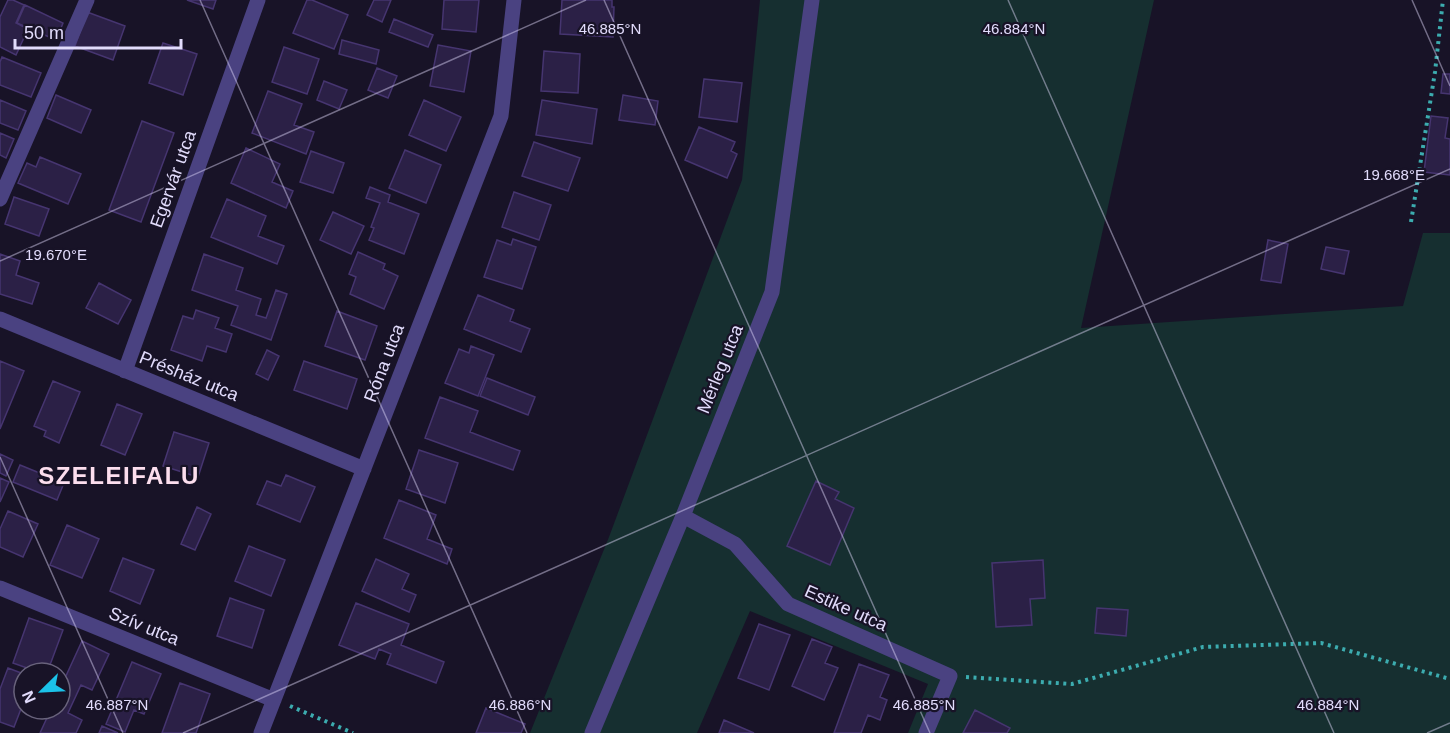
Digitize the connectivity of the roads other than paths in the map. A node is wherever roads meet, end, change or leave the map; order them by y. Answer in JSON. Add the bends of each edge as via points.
{"nodes":[{"id":1,"x":87,"y":0,"type":"edge"},
{"id":2,"x":258,"y":0,"type":"edge"},
{"id":3,"x":514,"y":0,"type":"edge"},
{"id":4,"x":812,"y":0,"type":"edge"},
{"id":5,"x":0,"y":199,"type":"edge"},
{"id":6,"x":0,"y":319,"type":"edge"},
{"id":7,"x":125,"y":371,"type":"junction"},
{"id":8,"x":364,"y":469,"type":"junction"},
{"id":9,"x":683,"y":516,"type":"junction"},
{"id":10,"x":0,"y":588,"type":"edge"},
{"id":11,"x":274,"y":700,"type":"junction"},
{"id":12,"x":261,"y":733,"type":"edge"},
{"id":13,"x":592,"y":733,"type":"edge"},
{"id":14,"x":926,"y":733,"type":"edge"}],
"edges":[{"from":1,"to":5,"type":"street"},
{"from":2,"to":7,"type":"street","name":"Egervár utca"},
{"from":3,"to":8,"type":"street","name":"Róna utca","via":[[501,116]]},
{"from":4,"to":9,"type":"street","name":"Mérleg utca","via":[[772,292]]},
{"from":6,"to":7,"type":"street","name":"Présház utca"},
{"from":7,"to":8,"type":"street","name":"Présház utca"},
{"from":8,"to":11,"type":"street","name":"Róna utca"},
{"from":9,"to":13,"type":"street","name":"Mérleg utca"},
{"from":9,"to":14,"type":"street","name":"Estike utca","via":[[735,544],[788,604],[950,676]]},
{"from":10,"to":11,"type":"street","name":"Szív utca"},
{"from":11,"to":12,"type":"street","name":"Róna utca"}]}
